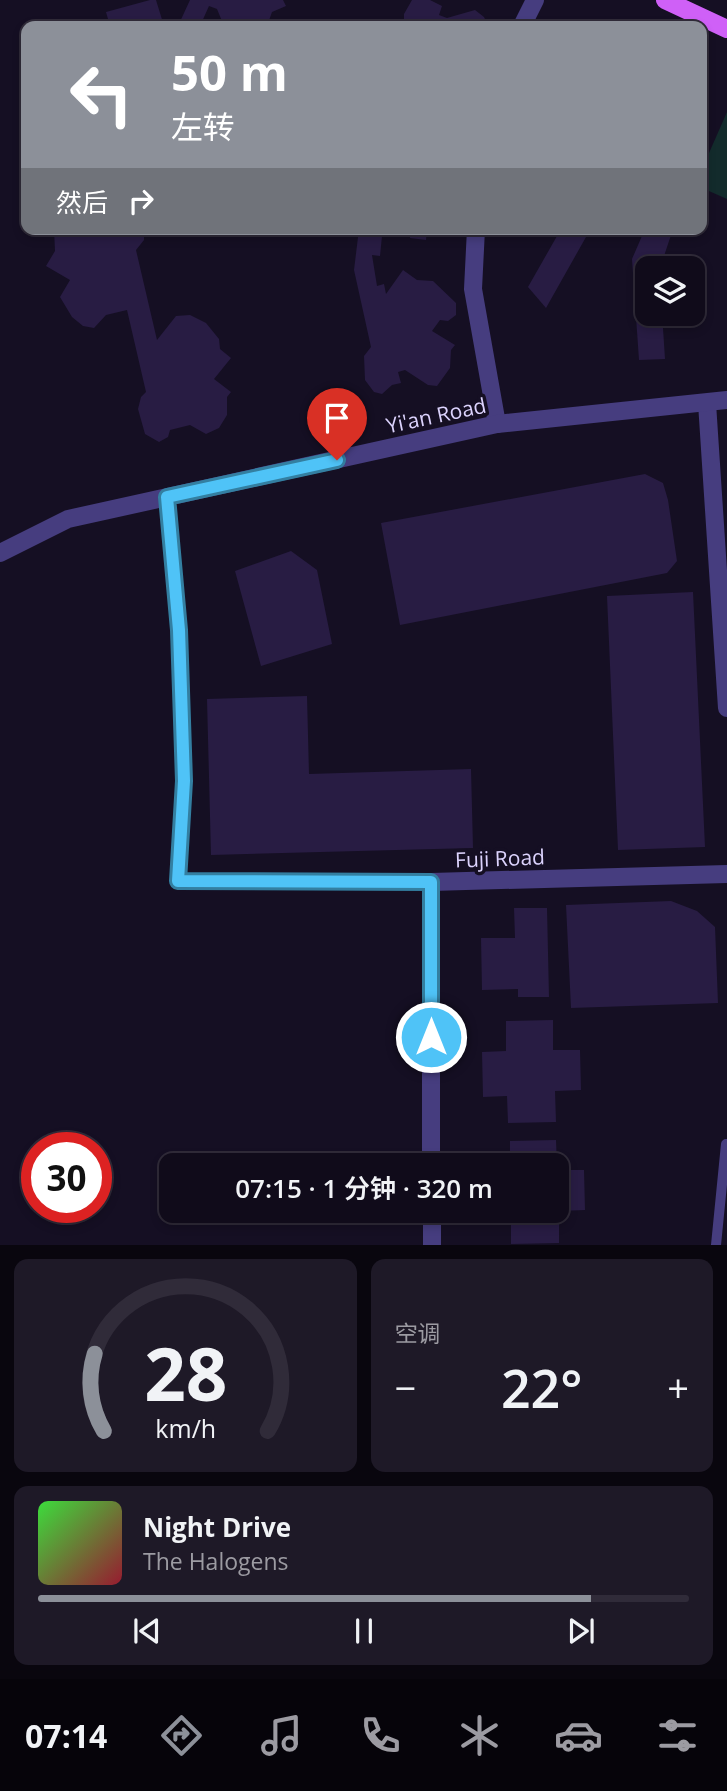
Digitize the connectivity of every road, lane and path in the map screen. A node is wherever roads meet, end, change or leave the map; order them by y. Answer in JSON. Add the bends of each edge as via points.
{"nodes":[{"id":1,"x":535,"y":0,"type":"edge"},
{"id":2,"x":665,"y":0,"type":"edge"},
{"id":3,"x":524,"y":21,"type":"edge"},
{"id":4,"x":727,"y":29,"type":"edge"},
{"id":5,"x":475,"y":235,"type":"edge"},
{"id":6,"x":727,"y":400,"type":"edge"},
{"id":7,"x":707,"y":403,"type":"junction"},
{"id":8,"x":497,"y":424,"type":"junction"},
{"id":9,"x":167,"y":497,"type":"junction"},
{"id":10,"x":0,"y":553,"type":"edge"},
{"id":11,"x":727,"y":708,"type":"edge"},
{"id":12,"x":727,"y":874,"type":"edge"},
{"id":13,"x":431,"y":882,"type":"junction"},
{"id":14,"x":726,"y":1144,"type":"edge"},
{"id":15,"x":431,"y":1153,"type":"edge"},
{"id":16,"x":432,"y":1223,"type":"edge"},
{"id":17,"x":432,"y":1245,"type":"edge"},
{"id":18,"x":716,"y":1245,"type":"edge"}],
"edges":[{"from":1,"to":3,"type":"street"},
{"from":2,"to":4,"type":"main road"},
{"from":5,"to":8,"type":"street","via":[[473,289]]},
{"from":6,"to":7,"type":"street","name":"Yi'an Road"},
{"from":7,"to":8,"type":"street","name":"Yi'an Road"},
{"from":7,"to":11,"type":"street"},
{"from":8,"to":9,"type":"street","name":"Yi'an Road"},
{"from":9,"to":10,"type":"street","name":"Yi'an Road","via":[[68,519]]},
{"from":9,"to":13,"type":"lane","via":[[179,630],[184,781],[178,881]]},
{"from":12,"to":13,"type":"street","name":"Fuji Road"},
{"from":13,"to":15,"type":"street","name":"Fuji Road"},
{"from":14,"to":18,"type":"lane"},
{"from":16,"to":17,"type":"street"}]}
